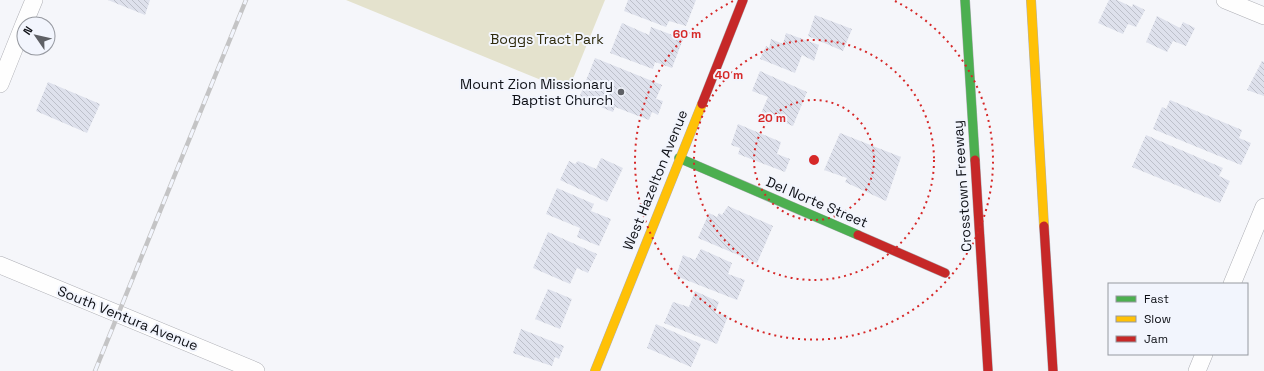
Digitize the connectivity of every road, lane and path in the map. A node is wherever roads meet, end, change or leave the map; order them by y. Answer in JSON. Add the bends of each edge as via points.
{"nodes":[{"id":1,"x":34,"y":0,"type":"edge"},
{"id":2,"x":743,"y":0,"type":"edge"},
{"id":3,"x":965,"y":0,"type":"edge"},
{"id":4,"x":1031,"y":0,"type":"edge"},
{"id":5,"x":1225,"y":0,"type":"edge"},
{"id":6,"x":27,"y":16,"type":"edge"},
{"id":7,"x":1264,"y":16,"type":"edge"},
{"id":8,"x":16,"y":44,"type":"edge"},
{"id":9,"x":0,"y":84,"type":"edge"},
{"id":10,"x":679,"y":158,"type":"junction"},
{"id":11,"x":1264,"y":207,"type":"edge"},
{"id":12,"x":0,"y":265,"type":"edge"},
{"id":13,"x":945,"y":273,"type":"dead end"},
{"id":14,"x":1232,"y":283,"type":"edge"},
{"id":15,"x":1204,"y":355,"type":"edge"},
{"id":16,"x":256,"y":371,"type":"edge"},
{"id":17,"x":595,"y":371,"type":"edge"},
{"id":18,"x":988,"y":371,"type":"edge"},
{"id":19,"x":1053,"y":371,"type":"edge"},
{"id":20,"x":1197,"y":371,"type":"edge"}],
"edges":[{"from":1,"to":6,"type":"street"},
{"from":2,"to":10,"type":"main road","name":"West Hazelton Avenue"},
{"from":3,"to":18,"type":"main road","name":"Crosstown Freeway"},
{"from":4,"to":19,"type":"main road"},
{"from":5,"to":7,"type":"street"},
{"from":8,"to":9,"type":"street"},
{"from":10,"to":13,"type":"main road","name":"Del Norte Street"},
{"from":10,"to":17,"type":"main road","name":"West Hazelton Avenue"},
{"from":11,"to":14,"type":"street"},
{"from":12,"to":16,"type":"street","name":"South Ventura Avenue"},
{"from":15,"to":20,"type":"street"}]}
